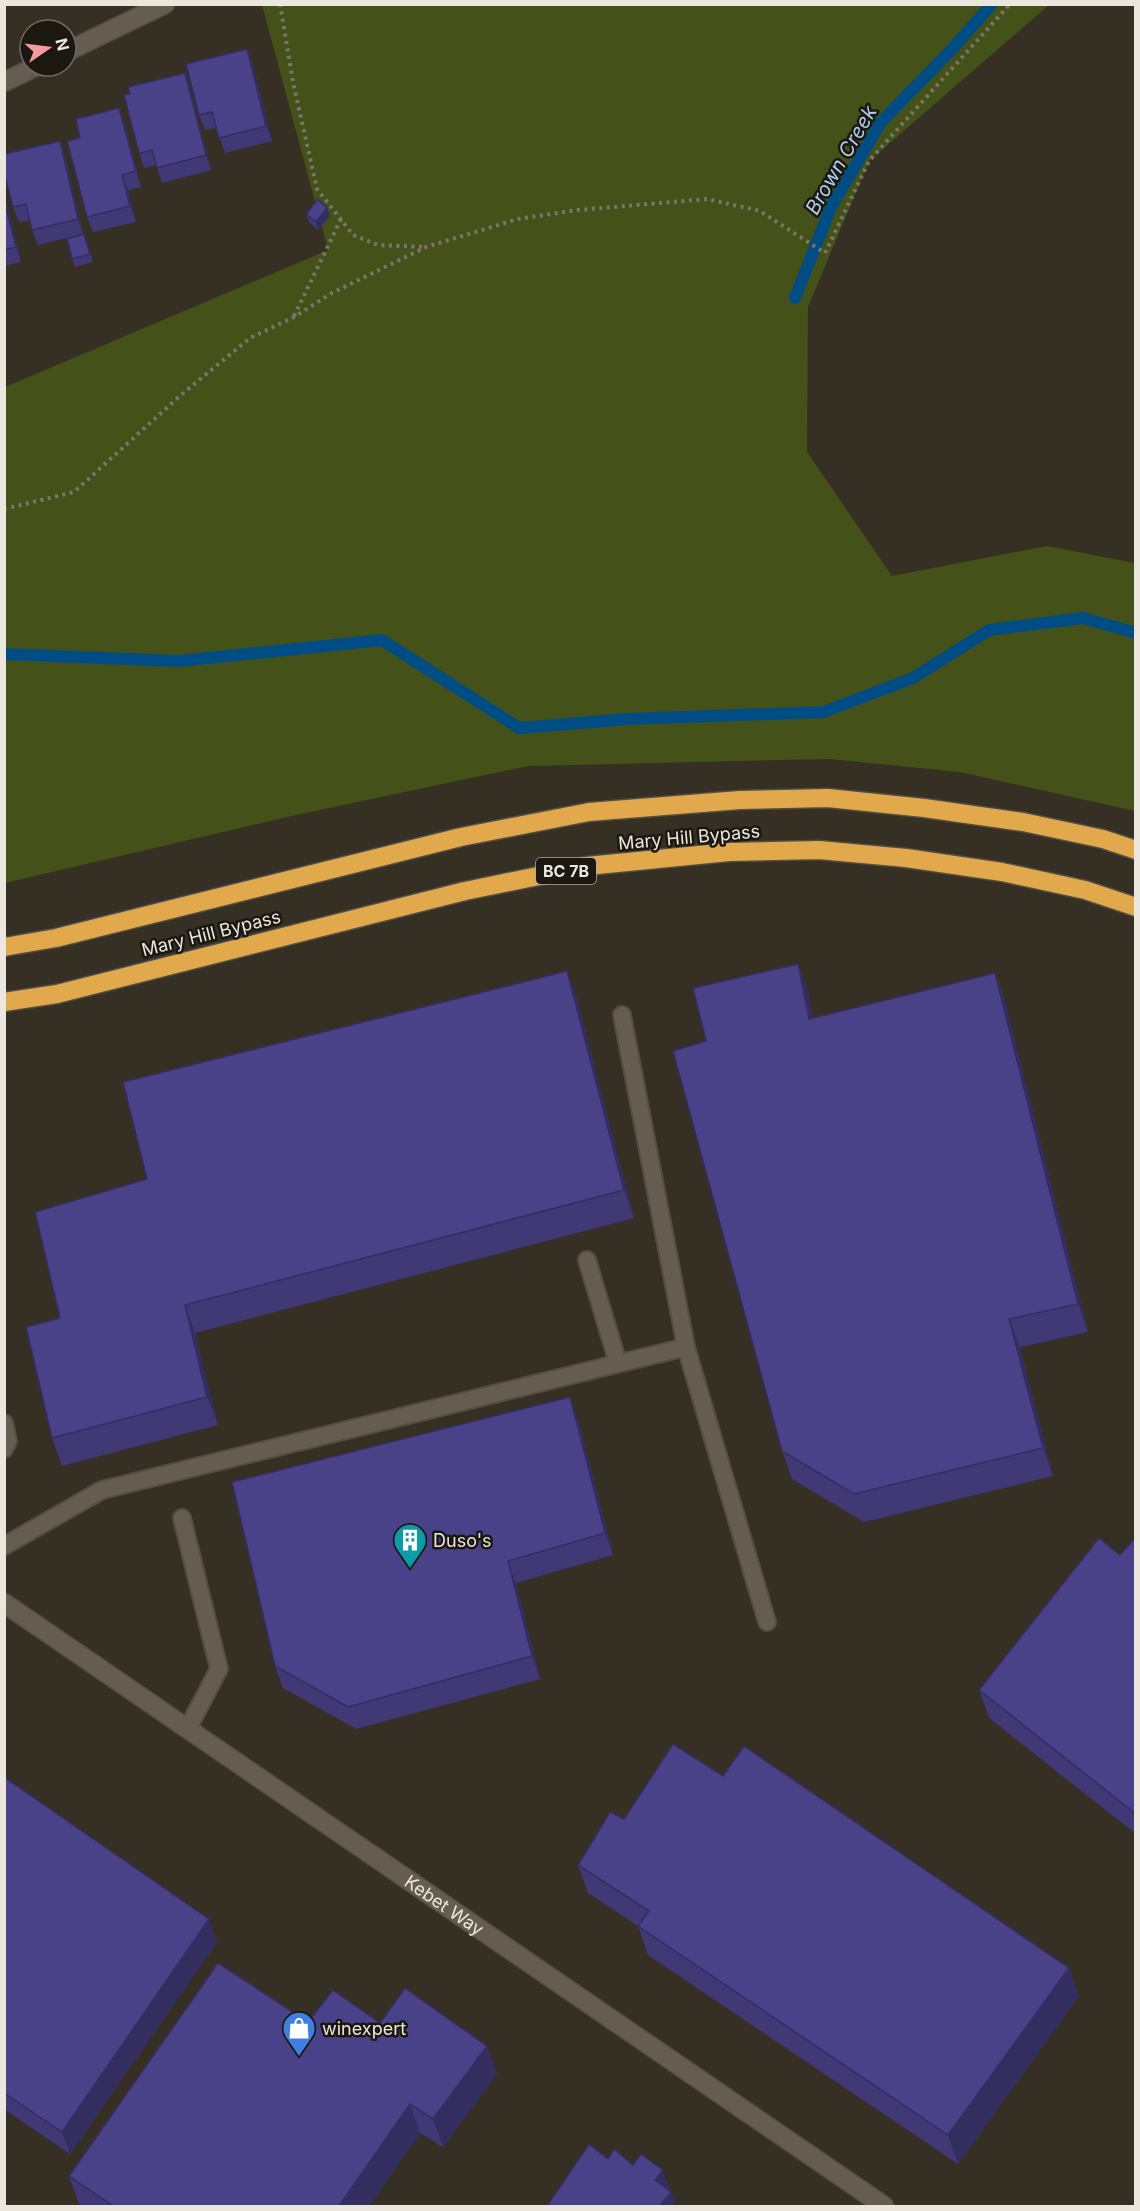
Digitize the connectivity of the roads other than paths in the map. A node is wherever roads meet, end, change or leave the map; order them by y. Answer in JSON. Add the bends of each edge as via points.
{"nodes":[{"id":1,"x":165,"y":4,"type":"edge"},
{"id":2,"x":78,"y":46,"type":"edge"},
{"id":3,"x":18,"y":75,"type":"edge"},
{"id":4,"x":4,"y":82,"type":"edge"},
{"id":5,"x":1136,"y":850,"type":"edge"},
{"id":6,"x":1136,"y":907,"type":"edge"},
{"id":7,"x":4,"y":947,"type":"edge"},
{"id":8,"x":4,"y":1002,"type":"edge"},
{"id":9,"x":622,"y":1015,"type":"dead end"},
{"id":10,"x":587,"y":1260,"type":"dead end"},
{"id":11,"x":686,"y":1347,"type":"junction"},
{"id":12,"x":618,"y":1364,"type":"junction"},
{"id":13,"x":4,"y":1423,"type":"edge"},
{"id":14,"x":4,"y":1449,"type":"edge"},
{"id":15,"x":182,"y":1518,"type":"dead end"},
{"id":16,"x":4,"y":1546,"type":"edge"},
{"id":17,"x":4,"y":1603,"type":"edge"},
{"id":18,"x":767,"y":1622,"type":"dead end"},
{"id":19,"x":188,"y":1728,"type":"junction"},
{"id":20,"x":884,"y":2206,"type":"edge"}],
"edges":[{"from":1,"to":2,"type":"street"},
{"from":3,"to":4,"type":"street"},
{"from":5,"to":7,"type":"highway","name":"Mary Hill Bypass","via":[[1023,822],[828,798],[740,800],[589,812],[461,837],[56,938]]},
{"from":6,"to":8,"type":"highway","name":"Mary Hill Bypass","number":"BC 7B","via":[[1085,890],[1002,872],[906,858],[819,850],[729,852],[587,866],[465,891],[57,994]]},
{"from":9,"to":11,"type":"lane"},
{"from":10,"to":12,"type":"lane"},
{"from":11,"to":12,"type":"lane"},
{"from":11,"to":18,"type":"lane"},
{"from":12,"to":16,"type":"lane","via":[[102,1490]]},
{"from":13,"to":14,"type":"lane","via":[[8,1441]]},
{"from":15,"to":19,"type":"lane","via":[[219,1669]]},
{"from":17,"to":19,"type":"street","name":"Kebet Way"},
{"from":19,"to":20,"type":"street","name":"Kebet Way"}]}
